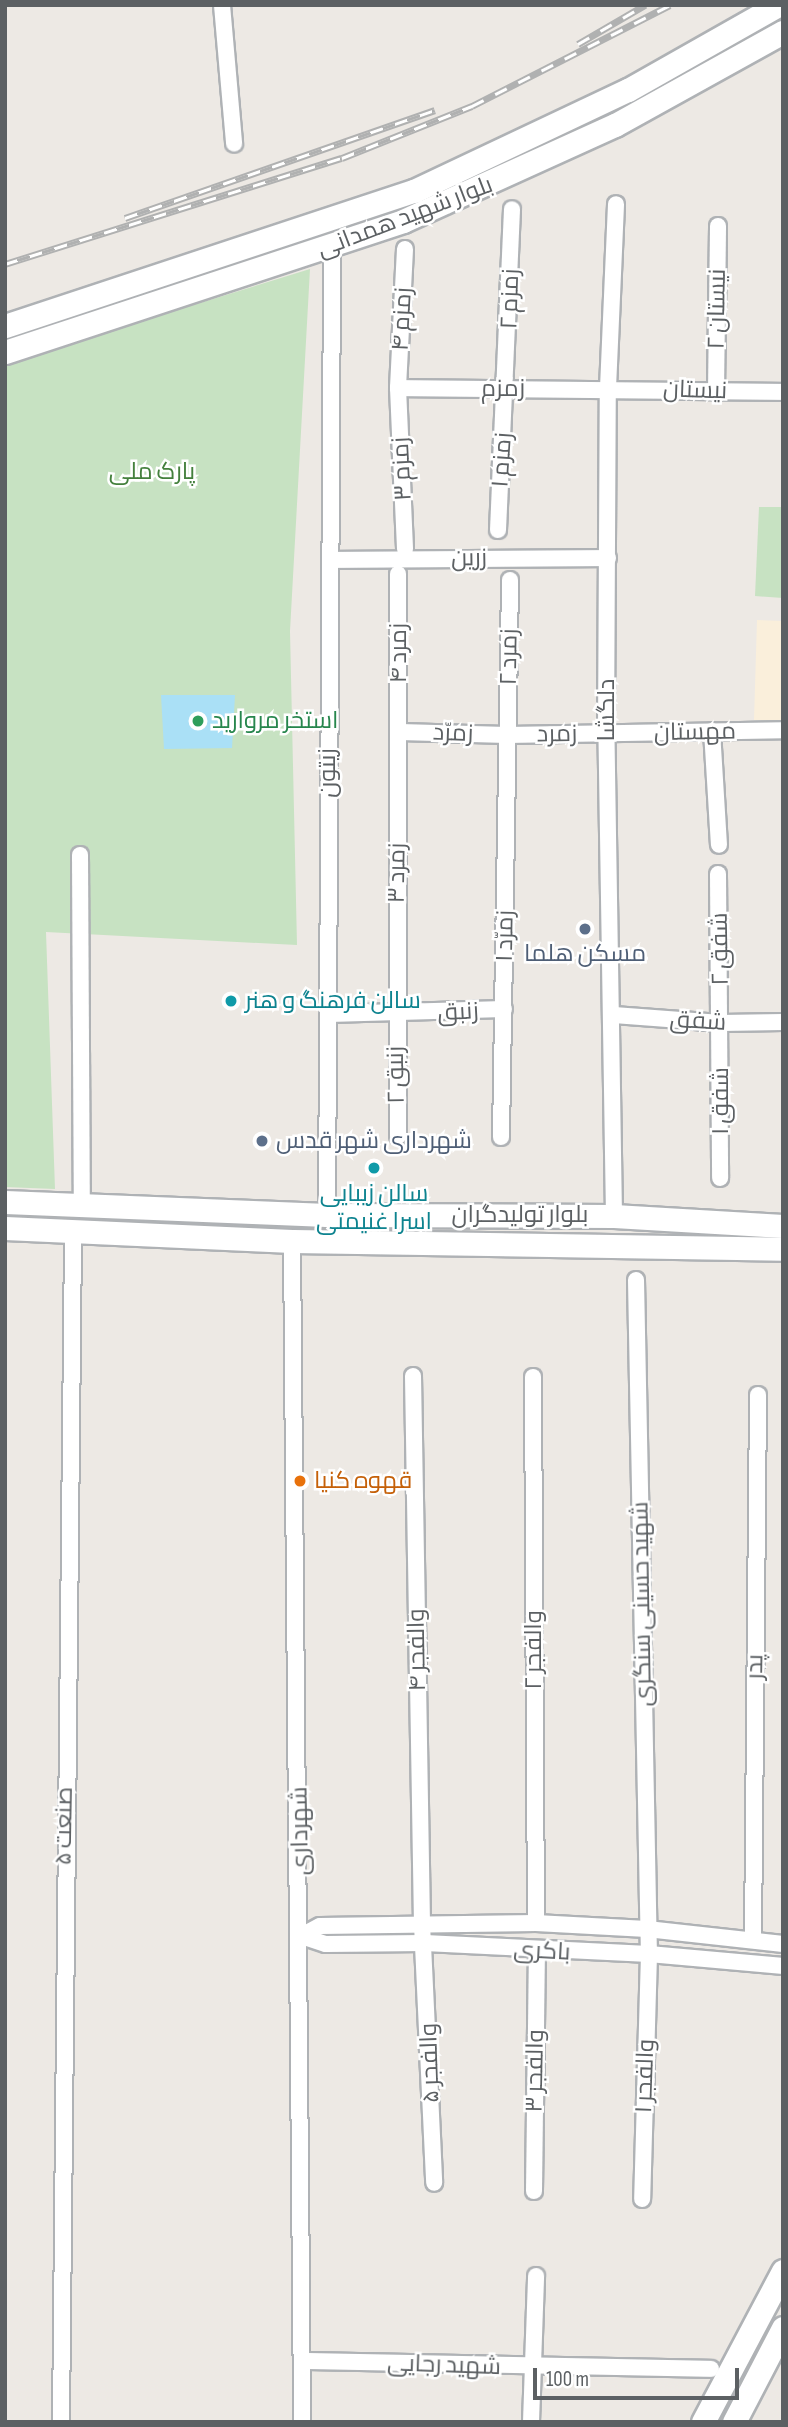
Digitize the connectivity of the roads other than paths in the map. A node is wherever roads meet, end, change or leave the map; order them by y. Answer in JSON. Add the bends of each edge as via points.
{"nodes":[{"id":1,"x":222,"y":5,"type":"edge"},
{"id":2,"x":769,"y":10,"type":"edge"},
{"id":3,"x":778,"y":35,"type":"edge"},
{"id":4,"x":233,"y":143,"type":"dead end"},
{"id":5,"x":616,"y":204,"type":"dead end"},
{"id":6,"x":512,"y":209,"type":"dead end"},
{"id":7,"x":718,"y":226,"type":"dead end"},
{"id":8,"x":332,"y":247,"type":"junction"},
{"id":9,"x":405,"y":249,"type":"dead end"},
{"id":10,"x":5,"y":326,"type":"edge"},
{"id":11,"x":5,"y":352,"type":"edge"},
{"id":12,"x":398,"y":388,"type":"junction"},
{"id":13,"x":608,"y":388,"type":"junction"},
{"id":14,"x":507,"y":390,"type":"junction"},
{"id":15,"x":716,"y":391,"type":"junction"},
{"id":16,"x":783,"y":392,"type":"edge"},
{"id":17,"x":498,"y":530,"type":"dead end"},
{"id":18,"x":405,"y":549,"type":"dead end"},
{"id":19,"x":608,"y":558,"type":"junction"},
{"id":20,"x":330,"y":559,"type":"junction"},
{"id":21,"x":398,"y":574,"type":"dead end"},
{"id":22,"x":510,"y":580,"type":"dead end"},
{"id":23,"x":783,"y":730,"type":"edge"},
{"id":24,"x":712,"y":731,"type":"junction"},
{"id":25,"x":400,"y":732,"type":"junction"},
{"id":26,"x":606,"y":733,"type":"junction"},
{"id":27,"x":508,"y":735,"type":"junction"},
{"id":28,"x":719,"y":845,"type":"dead end"},
{"id":29,"x":80,"y":855,"type":"dead end"},
{"id":30,"x":718,"y":874,"type":"dead end"},
{"id":31,"x":503,"y":1009,"type":"junction"},
{"id":32,"x":328,"y":1014,"type":"junction"},
{"id":33,"x":395,"y":1014,"type":"junction"},
{"id":34,"x":614,"y":1015,"type":"junction"},
{"id":35,"x":783,"y":1022,"type":"edge"},
{"id":36,"x":721,"y":1023,"type":"junction"},
{"id":37,"x":398,"y":1136,"type":"dead end"},
{"id":38,"x":501,"y":1137,"type":"dead end"},
{"id":39,"x":720,"y":1178,"type":"dead end"},
{"id":40,"x":5,"y":1202,"type":"edge"},
{"id":41,"x":82,"y":1207,"type":"junction"},
{"id":42,"x":327,"y":1215,"type":"junction"},
{"id":43,"x":614,"y":1216,"type":"junction"},
{"id":44,"x":783,"y":1226,"type":"edge"},
{"id":45,"x":5,"y":1228,"type":"edge"},
{"id":46,"x":73,"y":1230,"type":"junction"},
{"id":47,"x":292,"y":1241,"type":"junction"},
{"id":48,"x":783,"y":1249,"type":"edge"},
{"id":49,"x":636,"y":1280,"type":"dead end"},
{"id":50,"x":413,"y":1376,"type":"dead end"},
{"id":51,"x":533,"y":1377,"type":"dead end"},
{"id":52,"x":758,"y":1395,"type":"dead end"},
{"id":53,"x":536,"y":1923,"type":"junction"},
{"id":54,"x":422,"y":1924,"type":"junction"},
{"id":55,"x":648,"y":1929,"type":"junction"},
{"id":56,"x":301,"y":1936,"type":"junction"},
{"id":57,"x":753,"y":1939,"type":"junction"},
{"id":58,"x":425,"y":1943,"type":"junction"},
{"id":59,"x":537,"y":1951,"type":"junction"},
{"id":60,"x":649,"y":1954,"type":"junction"},
{"id":61,"x":781,"y":1954,"type":"edge"},
{"id":62,"x":434,"y":2183,"type":"dead end"},
{"id":63,"x":534,"y":2191,"type":"dead end"},
{"id":64,"x":642,"y":2199,"type":"dead end"},
{"id":65,"x":783,"y":2271,"type":"edge"},
{"id":66,"x":536,"y":2276,"type":"dead end"},
{"id":67,"x":783,"y":2328,"type":"edge"},
{"id":68,"x":303,"y":2361,"type":"junction"},
{"id":69,"x":534,"y":2368,"type":"junction"},
{"id":70,"x":711,"y":2369,"type":"dead end"},
{"id":71,"x":61,"y":2422,"type":"edge"},
{"id":72,"x":302,"y":2422,"type":"edge"},
{"id":73,"x":531,"y":2422,"type":"edge"},
{"id":74,"x":703,"y":2422,"type":"edge"},
{"id":75,"x":734,"y":2422,"type":"edge"}],
"edges":[{"from":1,"to":4,"type":"street"},
{"from":2,"to":3,"type":"main road"},
{"from":2,"to":10,"type":"main road","name":"بلوار شهید همدانی","via":[[628,90],[414,191]]},
{"from":3,"to":8,"type":"main road","name":"بلوار شهید همدانی","via":[[660,101],[504,178]]},
{"from":5,"to":13,"type":"street","name":"دلگشا"},
{"from":6,"to":14,"type":"street","name":"زمزم ۲"},
{"from":7,"to":15,"type":"street","name":"نیستان ۲"},
{"from":8,"to":11,"type":"main road","name":"بلوار شهید همدانی"},
{"from":8,"to":20,"type":"street","name":"زیتون"},
{"from":9,"to":12,"type":"street","name":"زمزم ۴"},
{"from":12,"to":14,"type":"street","name":"زمزم"},
{"from":12,"to":18,"type":"street","name":"زمزم ۳"},
{"from":13,"to":14,"type":"street","name":"زمزم"},
{"from":13,"to":15,"type":"street","name":"نیستان"},
{"from":13,"to":19,"type":"street","name":"دلگشا"},
{"from":14,"to":17,"type":"street","name":"زمزم ۱"},
{"from":15,"to":16,"type":"street","name":"نیستان"},
{"from":19,"to":20,"type":"street","name":"زرین"},
{"from":19,"to":26,"type":"street","name":"دلگشا"},
{"from":20,"to":32,"type":"street","name":"زیتون"},
{"from":21,"to":25,"type":"street","name":"زمرد ۴"},
{"from":22,"to":27,"type":"street","name":"زمرد ۲"},
{"from":23,"to":24,"type":"street","name":"مهستان"},
{"from":24,"to":26,"type":"street","name":"مهستان"},
{"from":24,"to":28,"type":"street"},
{"from":25,"to":27,"type":"street","name":"زمرّد"},
{"from":25,"to":33,"type":"street","name":"زمرد ۳"},
{"from":26,"to":27,"type":"street","name":"زمرد"},
{"from":26,"to":34,"type":"street","name":"دلگشا"},
{"from":27,"to":31,"type":"street","name":"زمرّد ۱"},
{"from":29,"to":41,"type":"street"},
{"from":30,"to":36,"type":"street","name":"شفق ۲"},
{"from":31,"to":33,"type":"street","name":"زنبق"},
{"from":31,"to":38,"type":"street","name":"زمرّد ۱"},
{"from":32,"to":33,"type":"street","name":"زنبق"},
{"from":32,"to":42,"type":"street","name":"زیتون"},
{"from":33,"to":37,"type":"street","name":"زنبق ۲"},
{"from":34,"to":36,"type":"street","name":"شفق"},
{"from":34,"to":43,"type":"street","name":"دلگشا"},
{"from":35,"to":36,"type":"street","name":"شفق"},
{"from":36,"to":39,"type":"street","name":"شفق ۱"},
{"from":40,"to":41,"type":"main road","name":"بلوار تولیدگران"},
{"from":41,"to":42,"type":"main road","name":"بلوار تولیدگران"},
{"from":42,"to":43,"type":"main road","name":"بلوار تولیدگران"},
{"from":43,"to":44,"type":"main road","name":"بلوار تولیدگران"},
{"from":45,"to":46,"type":"main road","name":"بلوار تولیدگران"},
{"from":46,"to":47,"type":"main road","name":"بلوار تولیدگران"},
{"from":46,"to":71,"type":"street","name":"صنعت ۵"},
{"from":47,"to":48,"type":"main road","name":"بلوار تولیدگران"},
{"from":47,"to":56,"type":"street","name":"شهرداری"},
{"from":49,"to":55,"type":"street","name":"شهید حسینی سنگری"},
{"from":50,"to":54,"type":"street","name":"والفجر ۴"},
{"from":51,"to":53,"type":"street","name":"والفجر ۲"},
{"from":52,"to":57,"type":"street","name":"پدر"},
{"from":53,"to":54,"type":"street"},
{"from":53,"to":55,"type":"street"},
{"from":54,"to":56,"type":"street","via":[[320,1926]]},
{"from":54,"to":58,"type":"street","name":"والفجر ۴"},
{"from":55,"to":57,"type":"street"},
{"from":55,"to":60,"type":"street","name":"شهید حسینی سنگری"},
{"from":56,"to":58,"type":"street","name":"باکری","via":[[327,1944]]},
{"from":56,"to":68,"type":"street","name":"شهرداری"},
{"from":57,"to":61,"type":"street"},
{"from":58,"to":59,"type":"street","name":"باکری"},
{"from":58,"to":62,"type":"street","name":"والفجر ۵"},
{"from":59,"to":60,"type":"street","name":"باکری"},
{"from":59,"to":63,"type":"street","name":"والفجر ۳"},
{"from":60,"to":61,"type":"street","name":"باکری"},
{"from":60,"to":64,"type":"street","name":"والفجر ۱"},
{"from":65,"to":74,"type":"main road"},
{"from":66,"to":69,"type":"street"},
{"from":67,"to":75,"type":"main road"},
{"from":68,"to":69,"type":"street","name":"شهید رجایی"},
{"from":68,"to":72,"type":"street","name":"شهرداری"},
{"from":69,"to":70,"type":"street","name":"شهید رجایی"},
{"from":69,"to":73,"type":"street"}]}
